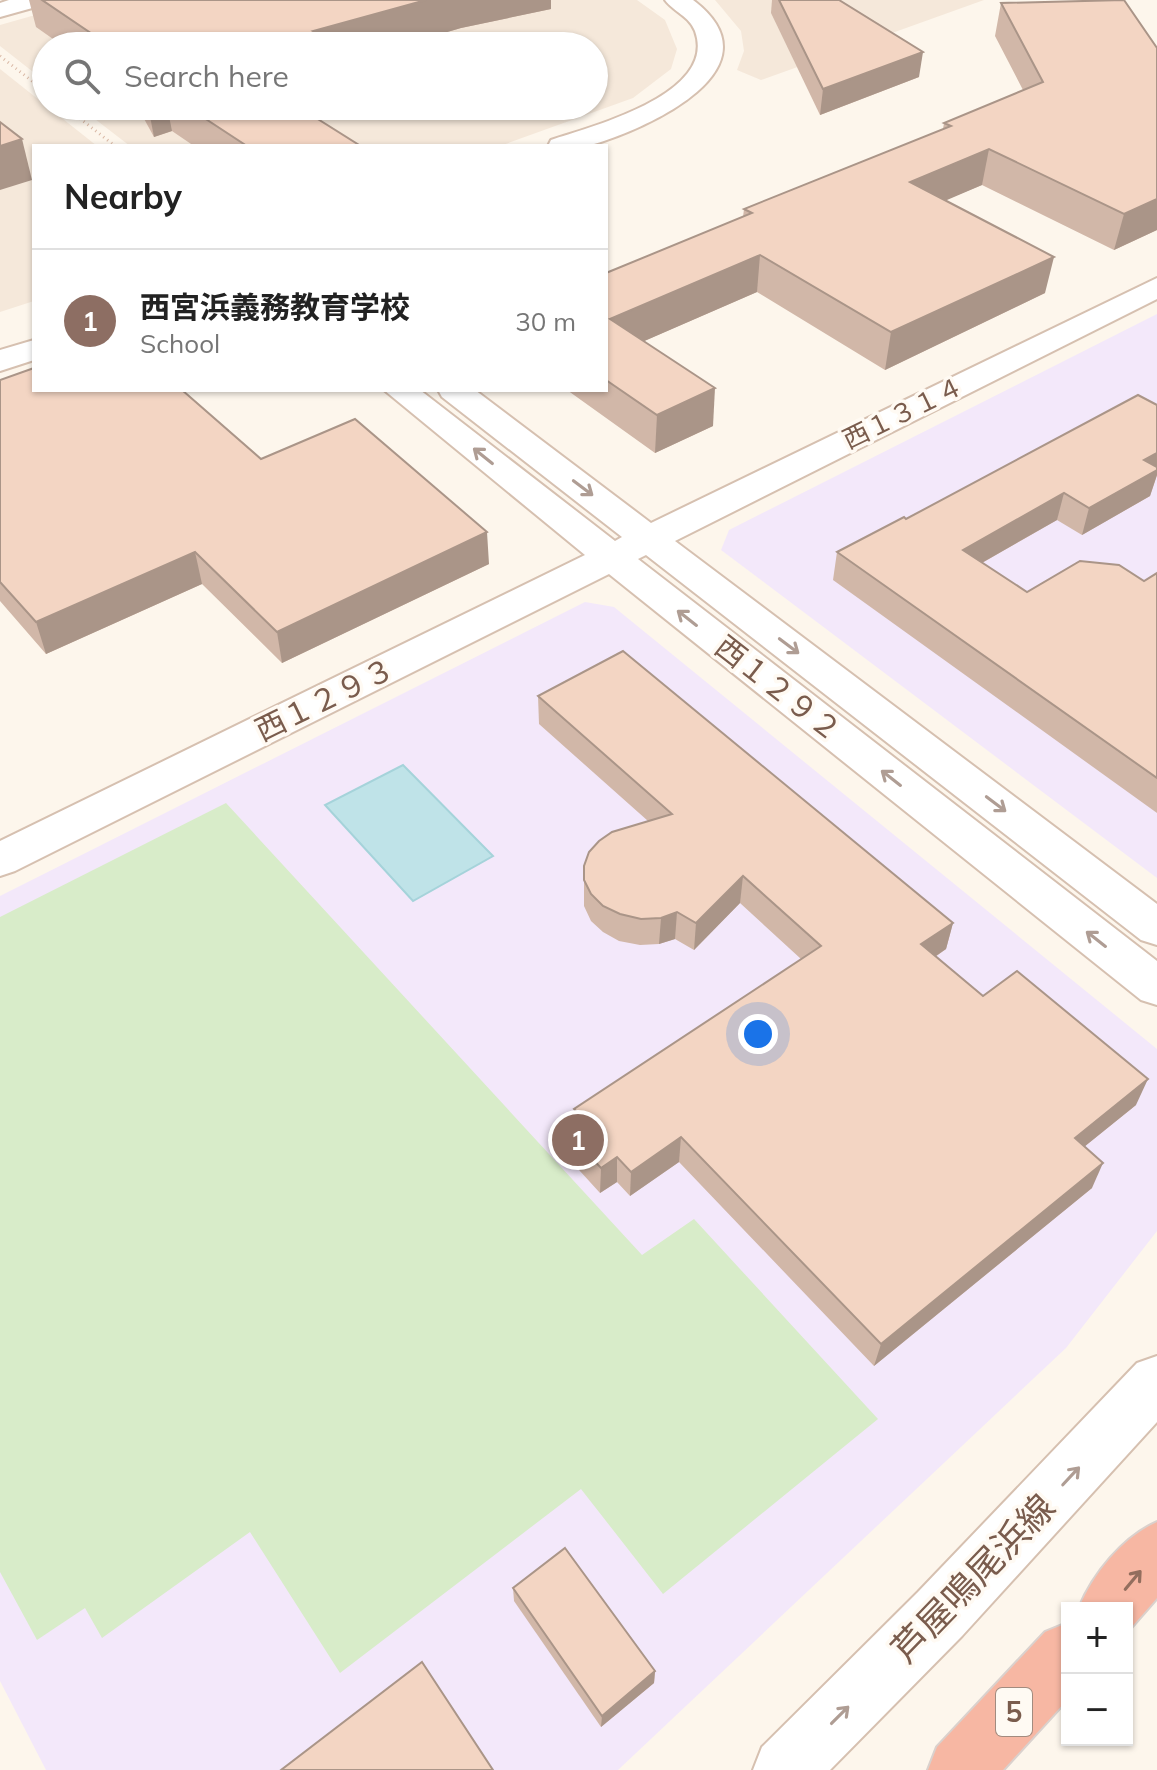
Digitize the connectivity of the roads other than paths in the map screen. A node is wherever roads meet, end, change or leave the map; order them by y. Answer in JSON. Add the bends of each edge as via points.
{"nodes":[{"id":1,"x":35,"y":0,"type":"edge"},
{"id":2,"x":677,"y":0,"type":"edge"},
{"id":3,"x":0,"y":10,"type":"edge"},
{"id":4,"x":566,"y":144,"type":"edge"},
{"id":5,"x":1157,"y":287,"type":"edge"},
{"id":6,"x":32,"y":325,"type":"edge"},
{"id":7,"x":0,"y":336,"type":"edge"},
{"id":8,"x":32,"y":350,"type":"edge"},
{"id":9,"x":0,"y":361,"type":"edge"},
{"id":10,"x":403,"y":392,"type":"edge"},
{"id":11,"x":457,"y":392,"type":"edge"},
{"id":12,"x":650,"y":539,"type":"junction"},
{"id":13,"x":612,"y":559,"type":"junction"},
{"id":14,"x":0,"y":860,"type":"edge"},
{"id":15,"x":1157,"y":928,"type":"edge"},
{"id":16,"x":1157,"y":987,"type":"edge"},
{"id":17,"x":1157,"y":1382,"type":"edge"},
{"id":18,"x":1157,"y":1552,"type":"edge"},
{"id":19,"x":1114,"y":1602,"type":"edge"},
{"id":20,"x":1061,"y":1661,"type":"edge"},
{"id":21,"x":785,"y":1770,"type":"edge"},
{"id":22,"x":960,"y":1770,"type":"edge"}],
"edges":[{"from":1,"to":3,"type":"street"},
{"from":2,"to":4,"type":"street","via":[[696,12],[710,35],[710,58],[697,81],[670,103]]},
{"from":5,"to":12,"type":"street","name":"西１３１４"},
{"from":6,"to":7,"type":"street"},
{"from":8,"to":9,"type":"street"},
{"from":13,"to":10,"type":"street","name":"西１２９２","one_way":true},
{"from":11,"to":12,"type":"street","name":"西１２９２","one_way":true},
{"from":12,"to":13,"type":"street","name":"西１２９３"},
{"from":12,"to":15,"type":"street","name":"西１２９２","one_way":true},
{"from":13,"to":14,"type":"street","name":"西１２９３"},
{"from":16,"to":13,"type":"street","name":"西１２９２","one_way":true},
{"from":21,"to":17,"type":"street","name":"芦屋鳴尾浜線","one_way":true},
{"from":19,"to":18,"type":"highway","one_way":true},
{"from":20,"to":22,"type":"highway","number":"5"}]}
